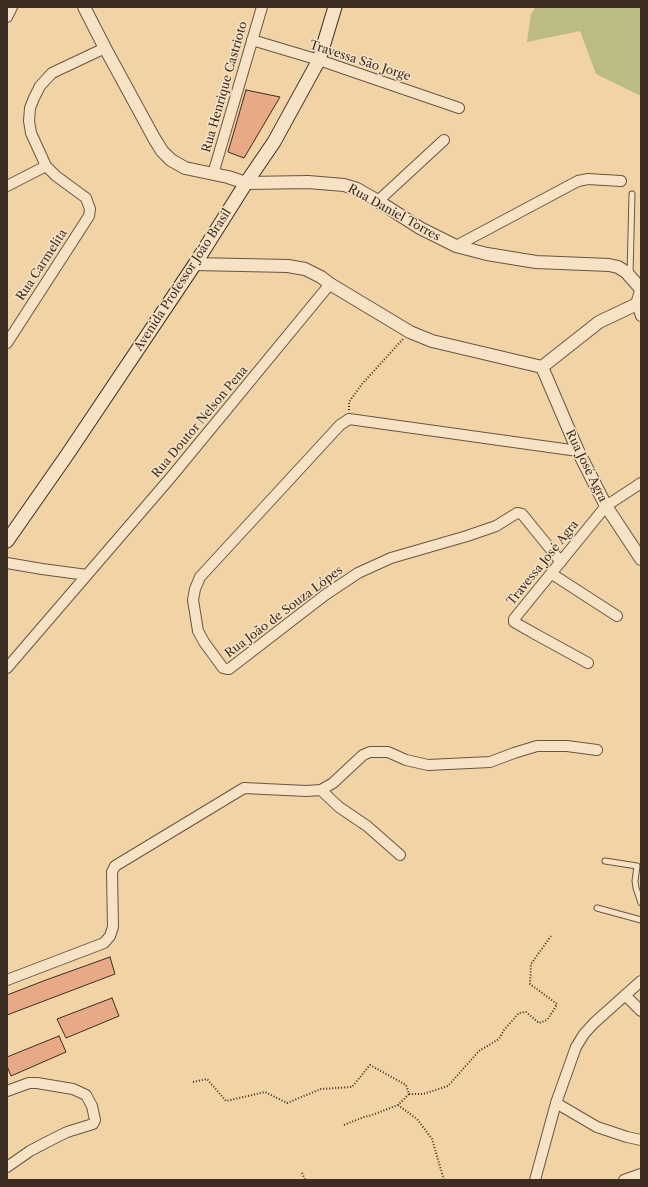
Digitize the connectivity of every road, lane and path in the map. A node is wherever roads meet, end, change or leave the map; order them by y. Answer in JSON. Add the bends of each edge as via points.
{"nodes":[{"id":1,"x":12,"y":7,"type":"edge"},
{"id":2,"x":84,"y":7,"type":"edge"},
{"id":3,"x":262,"y":7,"type":"edge"},
{"id":4,"x":335,"y":7,"type":"edge"},
{"id":5,"x":7,"y":17,"type":"edge"},
{"id":6,"x":252,"y":40,"type":"junction"},
{"id":7,"x":105,"y":48,"type":"junction"},
{"id":8,"x":319,"y":60,"type":"junction"},
{"id":9,"x":460,"y":108,"type":"dead end"},
{"id":10,"x":444,"y":140,"type":"dead end"},
{"id":11,"x":46,"y":166,"type":"junction"},
{"id":12,"x":213,"y":174,"type":"junction"},
{"id":13,"x":621,"y":181,"type":"dead end"},
{"id":14,"x":246,"y":183,"type":"junction"},
{"id":15,"x":7,"y":186,"type":"edge"},
{"id":16,"x":632,"y":194,"type":"dead end"},
{"id":17,"x":378,"y":201,"type":"junction"},
{"id":18,"x":456,"y":246,"type":"junction"},
{"id":19,"x":195,"y":264,"type":"junction"},
{"id":20,"x":630,"y":276,"type":"junction"},
{"id":21,"x":330,"y":284,"type":"junction"},
{"id":22,"x":641,"y":290,"type":"edge"},
{"id":23,"x":637,"y":304,"type":"junction"},
{"id":24,"x":641,"y":316,"type":"edge"},
{"id":25,"x":410,"y":332,"type":"junction"},
{"id":26,"x":7,"y":343,"type":"edge"},
{"id":27,"x":542,"y":367,"type":"junction"},
{"id":28,"x":349,"y":420,"type":"junction"},
{"id":29,"x":578,"y":451,"type":"junction"},
{"id":30,"x":641,"y":484,"type":"edge"},
{"id":31,"x":606,"y":506,"type":"junction"},
{"id":32,"x":7,"y":541,"type":"edge"},
{"id":33,"x":641,"y":559,"type":"edge"},
{"id":34,"x":7,"y":562,"type":"edge"},
{"id":35,"x":561,"y":562,"type":"junction"},
{"id":36,"x":552,"y":574,"type":"junction"},
{"id":37,"x":87,"y":575,"type":"junction"},
{"id":38,"x":617,"y":616,"type":"dead end"},
{"id":39,"x":588,"y":663,"type":"dead end"},
{"id":40,"x":7,"y":668,"type":"edge"},
{"id":41,"x":597,"y":750,"type":"dead end"},
{"id":42,"x":321,"y":790,"type":"junction"},
{"id":43,"x":400,"y":856,"type":"dead end"},
{"id":44,"x":605,"y":861,"type":"dead end"},
{"id":45,"x":641,"y":903,"type":"edge"},
{"id":46,"x":597,"y":908,"type":"dead end"},
{"id":47,"x":641,"y":920,"type":"edge"},
{"id":48,"x":551,"y":936,"type":"dead end"},
{"id":49,"x":7,"y":980,"type":"edge"},
{"id":50,"x":641,"y":981,"type":"edge"},
{"id":51,"x":625,"y":994,"type":"junction"},
{"id":52,"x":641,"y":1011,"type":"edge"},
{"id":53,"x":193,"y":1082,"type":"dead end"},
{"id":54,"x":7,"y":1091,"type":"edge"},
{"id":55,"x":409,"y":1094,"type":"junction"},
{"id":56,"x":556,"y":1103,"type":"junction"},
{"id":57,"x":398,"y":1105,"type":"junction"},
{"id":58,"x":344,"y":1125,"type":"dead end"},
{"id":59,"x":641,"y":1140,"type":"edge"},
{"id":60,"x":7,"y":1166,"type":"edge"},
{"id":61,"x":302,"y":1173,"type":"dead end"},
{"id":62,"x":641,"y":1174,"type":"edge"},
{"id":63,"x":305,"y":1180,"type":"edge"},
{"id":64,"x":444,"y":1180,"type":"edge"},
{"id":65,"x":536,"y":1180,"type":"edge"},
{"id":66,"x":624,"y":1180,"type":"edge"}],
"edges":[{"from":1,"to":5,"type":"street"},
{"from":2,"to":7,"type":"street","name":"Rua Daniel Torres"},
{"from":3,"to":6,"type":"street","name":"Rua Henrique Castrioto"},
{"from":4,"to":8,"type":"main road","name":"Avenida Professor João Brasil"},
{"from":6,"to":8,"type":"street","name":"Travessa São Jorge"},
{"from":6,"to":12,"type":"street","name":"Rua Henrique Castrioto"},
{"from":7,"to":11,"type":"street","via":[[52,73],[40,86],[34,98],[30,108],[31,133]]},
{"from":7,"to":12,"type":"street","name":"Rua Daniel Torres","via":[[162,150],[171,160],[185,168]]},
{"from":8,"to":9,"type":"street","name":"Travessa São Jorge"},
{"from":8,"to":14,"type":"main road","name":"Avenida Professor João Brasil","via":[[274,142]]},
{"from":10,"to":17,"type":"street"},
{"from":11,"to":15,"type":"street"},
{"from":11,"to":26,"type":"street","name":"Rua Carmelita","via":[[86,198],[90,209],[89,216]]},
{"from":12,"to":14,"type":"street","name":"Rua Daniel Torres"},
{"from":13,"to":18,"type":"street","via":[[578,181]]},
{"from":14,"to":17,"type":"street","name":"Rua Daniel Torres","via":[[344,184]]},
{"from":14,"to":19,"type":"main road","name":"Avenida Professor João Brasil"},
{"from":16,"to":20,"type":"lane"},
{"from":17,"to":18,"type":"street","name":"Rua Daniel Torres","via":[[420,228]]},
{"from":18,"to":20,"type":"street","name":"Rua Daniel Torres","via":[[536,262],[613,266]]},
{"from":19,"to":21,"type":"street","via":[[288,266],[305,269]]},
{"from":19,"to":32,"type":"main road","name":"Avenida Professor João Brasil"},
{"from":20,"to":22,"type":"street","name":"Rua Daniel Torres"},
{"from":21,"to":25,"type":"street"},
{"from":21,"to":37,"type":"street","name":"Rua Doutor Nelson Pena"},
{"from":22,"to":23,"type":"street"},
{"from":23,"to":24,"type":"street"},
{"from":23,"to":27,"type":"street","via":[[599,322]]},
{"from":25,"to":27,"type":"street","via":[[444,345]]},
{"from":25,"to":28,"type":"path","via":[[362,384],[349,402]]},
{"from":27,"to":29,"type":"street","name":"Rua José Agra"},
{"from":28,"to":29,"type":"street"},
{"from":28,"to":35,"type":"street","name":"Rua João de Souza Lópes","via":[[340,425],[200,577],[194,589],[193,600],[198,631],[223,668],[229,669],[358,572],[391,558],[496,526],[517,513],[522,514]]},
{"from":29,"to":31,"type":"street","name":"Rua José Agra"},
{"from":30,"to":31,"type":"street","name":"Travessa José Agra"},
{"from":31,"to":33,"type":"street","name":"Rua José Agra"},
{"from":31,"to":35,"type":"street","name":"Travessa José Agra"},
{"from":34,"to":37,"type":"street"},
{"from":35,"to":36,"type":"street","name":"Travessa José Agra"},
{"from":36,"to":38,"type":"street"},
{"from":36,"to":39,"type":"street","name":"Travessa José Agra","via":[[514,621]]},
{"from":37,"to":40,"type":"street","name":"Rua Doutor Nelson Pena"},
{"from":41,"to":42,"type":"street","via":[[537,746],[490,762],[428,765],[406,760],[388,752],[370,752]]},
{"from":42,"to":43,"type":"street"},
{"from":42,"to":49,"type":"street","via":[[244,788],[115,866],[112,872],[113,927],[104,943]]},
{"from":44,"to":45,"type":"lane","via":[[638,866],[635,881]]},
{"from":46,"to":47,"type":"lane"},
{"from":48,"to":55,"type":"path","via":[[530,964],[530,984],[557,1004],[547,1020],[538,1023],[526,1012],[519,1012],[499,1039],[479,1051],[448,1086],[423,1094]]},
{"from":50,"to":51,"type":"street"},
{"from":51,"to":52,"type":"street"},
{"from":51,"to":56,"type":"street","via":[[584,1034],[576,1047]]},
{"from":53,"to":55,"type":"path","via":[[207,1079],[226,1101],[265,1092],[287,1103],[321,1088],[352,1087],[370,1065],[406,1085]]},
{"from":54,"to":60,"type":"street","via":[[29,1083],[73,1089],[86,1095],[92,1106],[95,1122],[67,1132]]},
{"from":55,"to":57,"type":"path"},
{"from":56,"to":59,"type":"street","via":[[597,1127]]},
{"from":56,"to":65,"type":"street"},
{"from":57,"to":58,"type":"path"},
{"from":57,"to":64,"type":"path","via":[[417,1119],[432,1139]]},
{"from":61,"to":63,"type":"path"},
{"from":62,"to":66,"type":"street"}]}
